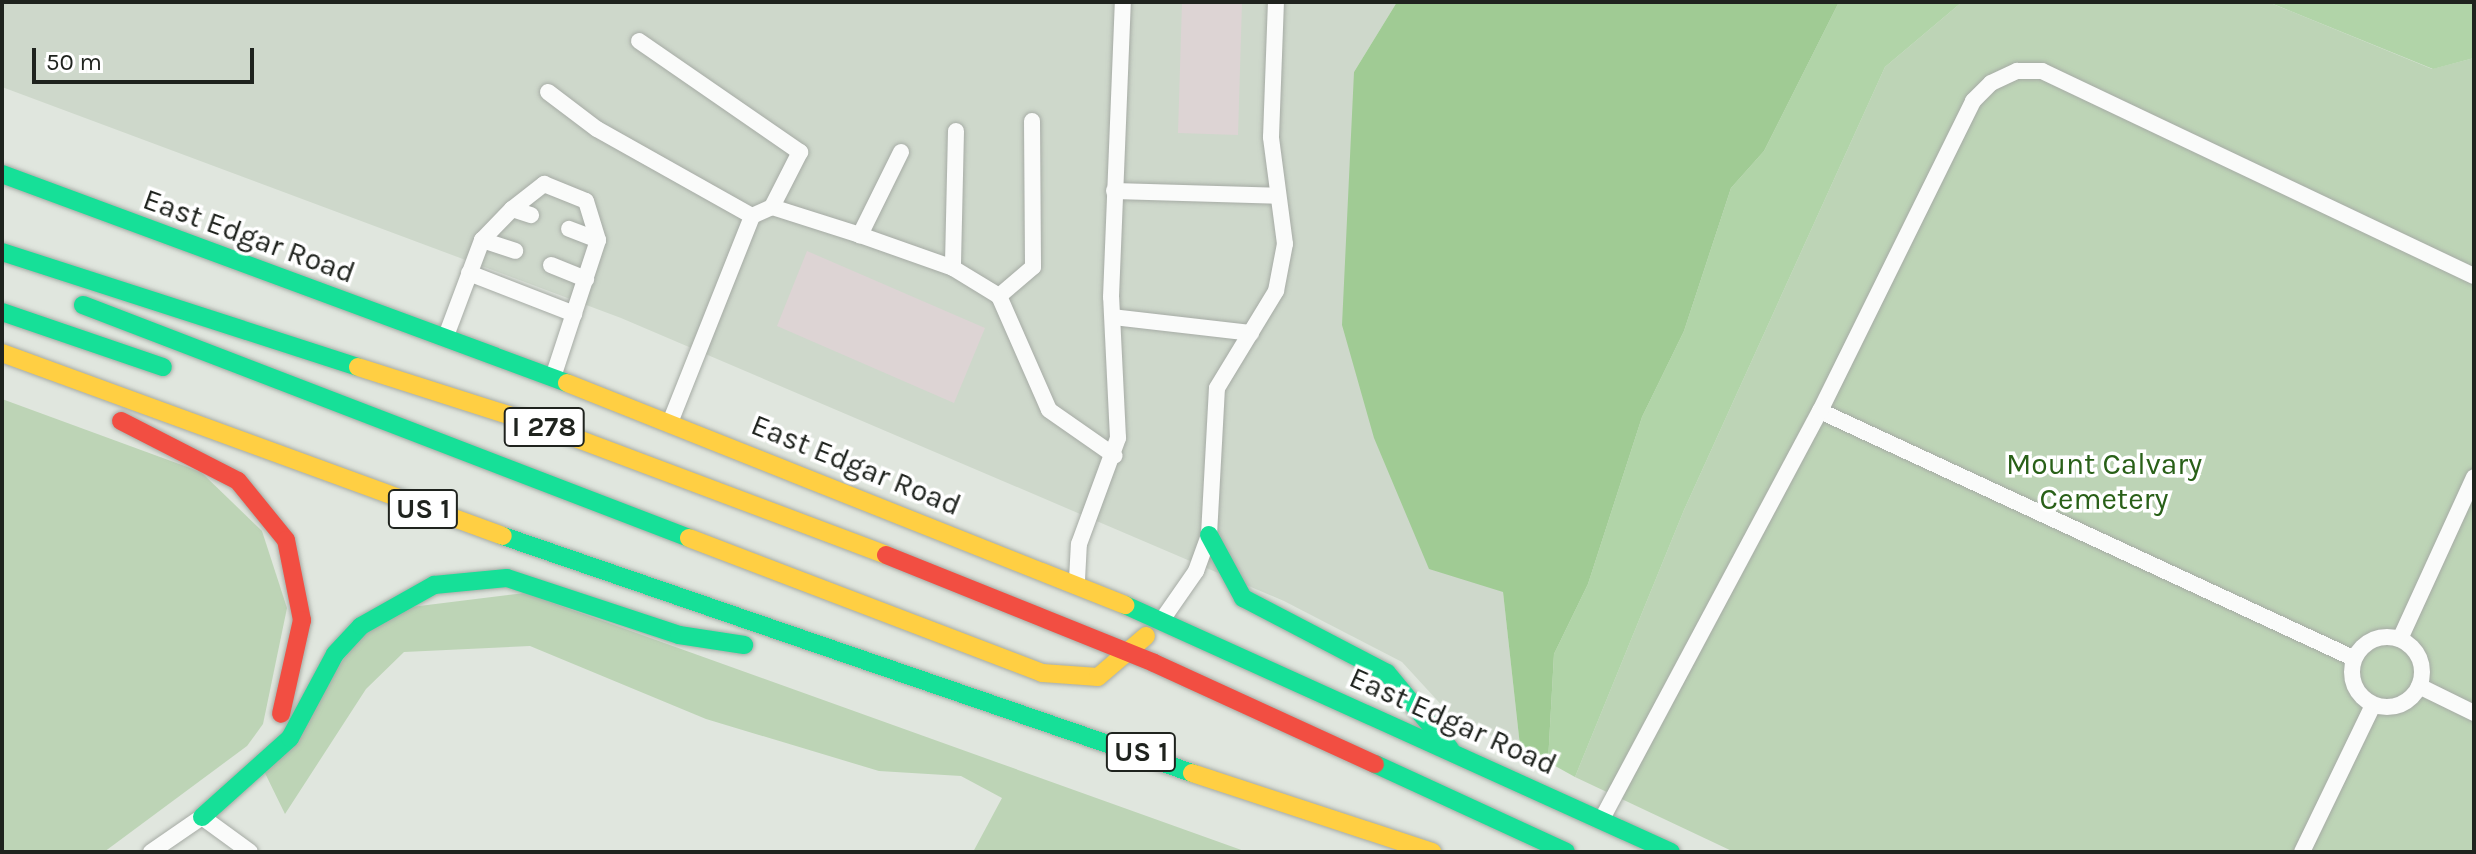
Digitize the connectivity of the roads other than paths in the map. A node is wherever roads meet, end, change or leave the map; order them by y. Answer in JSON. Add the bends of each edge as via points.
{"nodes":[{"id":1,"x":1123,"y":2,"type":"edge"},
{"id":2,"x":1276,"y":2,"type":"edge"},
{"id":3,"x":639,"y":41,"type":"dead end"},
{"id":4,"x":548,"y":92,"type":"dead end"},
{"id":5,"x":1032,"y":121,"type":"dead end"},
{"id":6,"x":956,"y":131,"type":"dead end"},
{"id":7,"x":901,"y":152,"type":"dead end"},
{"id":8,"x":2,"y":174,"type":"edge"},
{"id":9,"x":1114,"y":191,"type":"junction"},
{"id":10,"x":1278,"y":196,"type":"junction"},
{"id":11,"x":772,"y":207,"type":"junction"},
{"id":12,"x":512,"y":209,"type":"junction"},
{"id":13,"x":531,"y":215,"type":"dead end"},
{"id":14,"x":752,"y":216,"type":"junction"},
{"id":15,"x":569,"y":229,"type":"dead end"},
{"id":16,"x":860,"y":235,"type":"junction"},
{"id":17,"x":482,"y":240,"type":"junction"},
{"id":18,"x":598,"y":240,"type":"junction"},
{"id":19,"x":515,"y":251,"type":"dead end"},
{"id":20,"x":2,"y":252,"type":"edge"},
{"id":21,"x":551,"y":265,"type":"dead end"},
{"id":22,"x":2,"y":266,"type":"edge"},
{"id":23,"x":953,"y":268,"type":"junction"},
{"id":24,"x":469,"y":273,"type":"junction"},
{"id":25,"x":2474,"y":276,"type":"edge"},
{"id":26,"x":586,"y":279,"type":"junction"},
{"id":27,"x":41,"y":288,"type":"dead end"},
{"id":28,"x":999,"y":296,"type":"junction"},
{"id":29,"x":70,"y":300,"type":"dead end"},
{"id":30,"x":2,"y":312,"type":"edge"},
{"id":31,"x":574,"y":314,"type":"junction"},
{"id":32,"x":1113,"y":317,"type":"junction"},
{"id":33,"x":1251,"y":333,"type":"junction"},
{"id":34,"x":445,"y":338,"type":"junction"},
{"id":35,"x":2,"y":355,"type":"edge"},
{"id":36,"x":190,"y":376,"type":"dead end"},
{"id":37,"x":552,"y":378,"type":"junction"},
{"id":38,"x":1820,"y":411,"type":"junction"},
{"id":39,"x":671,"y":421,"type":"junction"},
{"id":40,"x":1115,"y":456,"type":"junction"},
{"id":41,"x":459,"y":473,"type":"dead end"},
{"id":42,"x":2474,"y":477,"type":"edge"},
{"id":43,"x":1209,"y":535,"type":"junction"},
{"id":44,"x":1076,"y":583,"type":"junction"},
{"id":45,"x":855,"y":607,"type":"junction"},
{"id":46,"x":1162,"y":620,"type":"junction"},
{"id":47,"x":1075,"y":631,"type":"junction"},
{"id":48,"x":2400,"y":639,"type":"junction"},
{"id":49,"x":1130,"y":653,"type":"junction"},
{"id":50,"x":2353,"y":658,"type":"junction"},
{"id":51,"x":847,"y":659,"type":"junction"},
{"id":52,"x":2419,"y":686,"type":"junction"},
{"id":53,"x":2373,"y":705,"type":"junction"},
{"id":54,"x":2474,"y":713,"type":"edge"},
{"id":55,"x":1454,"y":754,"type":"junction"},
{"id":56,"x":202,"y":817,"type":"junction"},
{"id":57,"x":1603,"y":819,"type":"junction"},
{"id":58,"x":151,"y":852,"type":"edge"},
{"id":59,"x":250,"y":852,"type":"edge"},
{"id":60,"x":1432,"y":852,"type":"edge"},
{"id":61,"x":1566,"y":852,"type":"edge"},
{"id":62,"x":1671,"y":852,"type":"edge"},
{"id":63,"x":2302,"y":852,"type":"edge"}],
"edges":[{"from":1,"to":9,"type":"lane"},
{"from":2,"to":10,"type":"lane","via":[[1271,137]]},
{"from":3,"to":11,"type":"lane","via":[[800,152]]},
{"from":4,"to":14,"type":"lane","via":[[597,129]]},
{"from":5,"to":28,"type":"lane","via":[[1033,267]]},
{"from":6,"to":23,"type":"lane"},
{"from":7,"to":16,"type":"lane"},
{"from":8,"to":34,"type":"highway","name":"East Edgar Road"},
{"from":9,"to":10,"type":"lane"},
{"from":9,"to":32,"type":"lane"},
{"from":10,"to":33,"type":"lane","via":[[1285,244],[1276,291]]},
{"from":11,"to":14,"type":"lane"},
{"from":11,"to":16,"type":"lane"},
{"from":12,"to":13,"type":"lane"},
{"from":12,"to":17,"type":"lane"},
{"from":12,"to":18,"type":"lane","via":[[544,184],[586,201]]},
{"from":14,"to":39,"type":"lane"},
{"from":15,"to":18,"type":"lane"},
{"from":16,"to":23,"type":"lane"},
{"from":17,"to":19,"type":"lane"},
{"from":17,"to":24,"type":"lane"},
{"from":18,"to":26,"type":"lane"},
{"from":20,"to":47,"type":"highway","number":"I 278","via":[[546,427]]},
{"from":21,"to":26,"type":"lane"},
{"from":22,"to":27,"type":"highway"},
{"from":23,"to":28,"type":"lane"},
{"from":24,"to":31,"type":"lane"},
{"from":24,"to":34,"type":"lane"},
{"from":25,"to":38,"type":"lane","via":[[2042,71],[2017,71],[1973,101]]},
{"from":26,"to":31,"type":"lane"},
{"from":28,"to":40,"type":"lane","via":[[1020,332],[1031,377],[1049,410]]},
{"from":29,"to":45,"type":"highway","via":[[563,484]]},
{"from":30,"to":36,"type":"highway"},
{"from":31,"to":37,"type":"lane"},
{"from":32,"to":33,"type":"lane"},
{"from":32,"to":40,"type":"lane","via":[[1120,375]]},
{"from":33,"to":43,"type":"lane","via":[[1217,388]]},
{"from":34,"to":37,"type":"highway","name":"East Edgar Road"},
{"from":35,"to":51,"type":"highway","number":"US 1"},
{"from":35,"to":56,"type":"highway","via":[[238,481],[286,540],[302,620],[288,695],[274,735]]},
{"from":37,"to":39,"type":"highway","name":"East Edgar Road"},
{"from":38,"to":50,"type":"lane"},
{"from":38,"to":57,"type":"lane"},
{"from":39,"to":44,"type":"highway","name":"East Edgar Road"},
{"from":40,"to":44,"type":"lane","via":[[1083,531]]},
{"from":41,"to":45,"type":"highway","via":[[669,551]]},
{"from":42,"to":48,"type":"lane"},
{"from":43,"to":46,"type":"lane","via":[[1196,571]]},
{"from":43,"to":55,"type":"highway","via":[[1243,598],[1387,673]]},
{"from":44,"to":46,"type":"highway","name":"East Edgar Road"},
{"from":44,"to":47,"type":"lane"},
{"from":45,"to":49,"type":"highway","via":[[1058,677],[1098,677]]},
{"from":46,"to":49,"type":"highway"},
{"from":46,"to":55,"type":"highway","name":"East Edgar Road"},
{"from":47,"to":49,"type":"highway","number":"I 278"},
{"from":48,"to":50,"type":"lane","via":[[2373,639]]},
{"from":48,"to":52,"type":"lane","via":[[2420,659]]},
{"from":49,"to":61,"type":"highway"},
{"from":50,"to":53,"type":"lane","via":[[2354,685]]},
{"from":51,"to":56,"type":"highway","via":[[679,635],[507,578],[451,580],[397,599],[361,626],[335,654],[290,738]]},
{"from":51,"to":60,"type":"highway","number":"US 1"},
{"from":52,"to":53,"type":"lane","via":[[2400,705]]},
{"from":52,"to":54,"type":"lane"},
{"from":53,"to":63,"type":"lane"},
{"from":55,"to":57,"type":"highway","name":"East Edgar Road"},
{"from":56,"to":58,"type":"lane"},
{"from":56,"to":59,"type":"lane"},
{"from":57,"to":62,"type":"highway","name":"East Edgar Road"}]}
